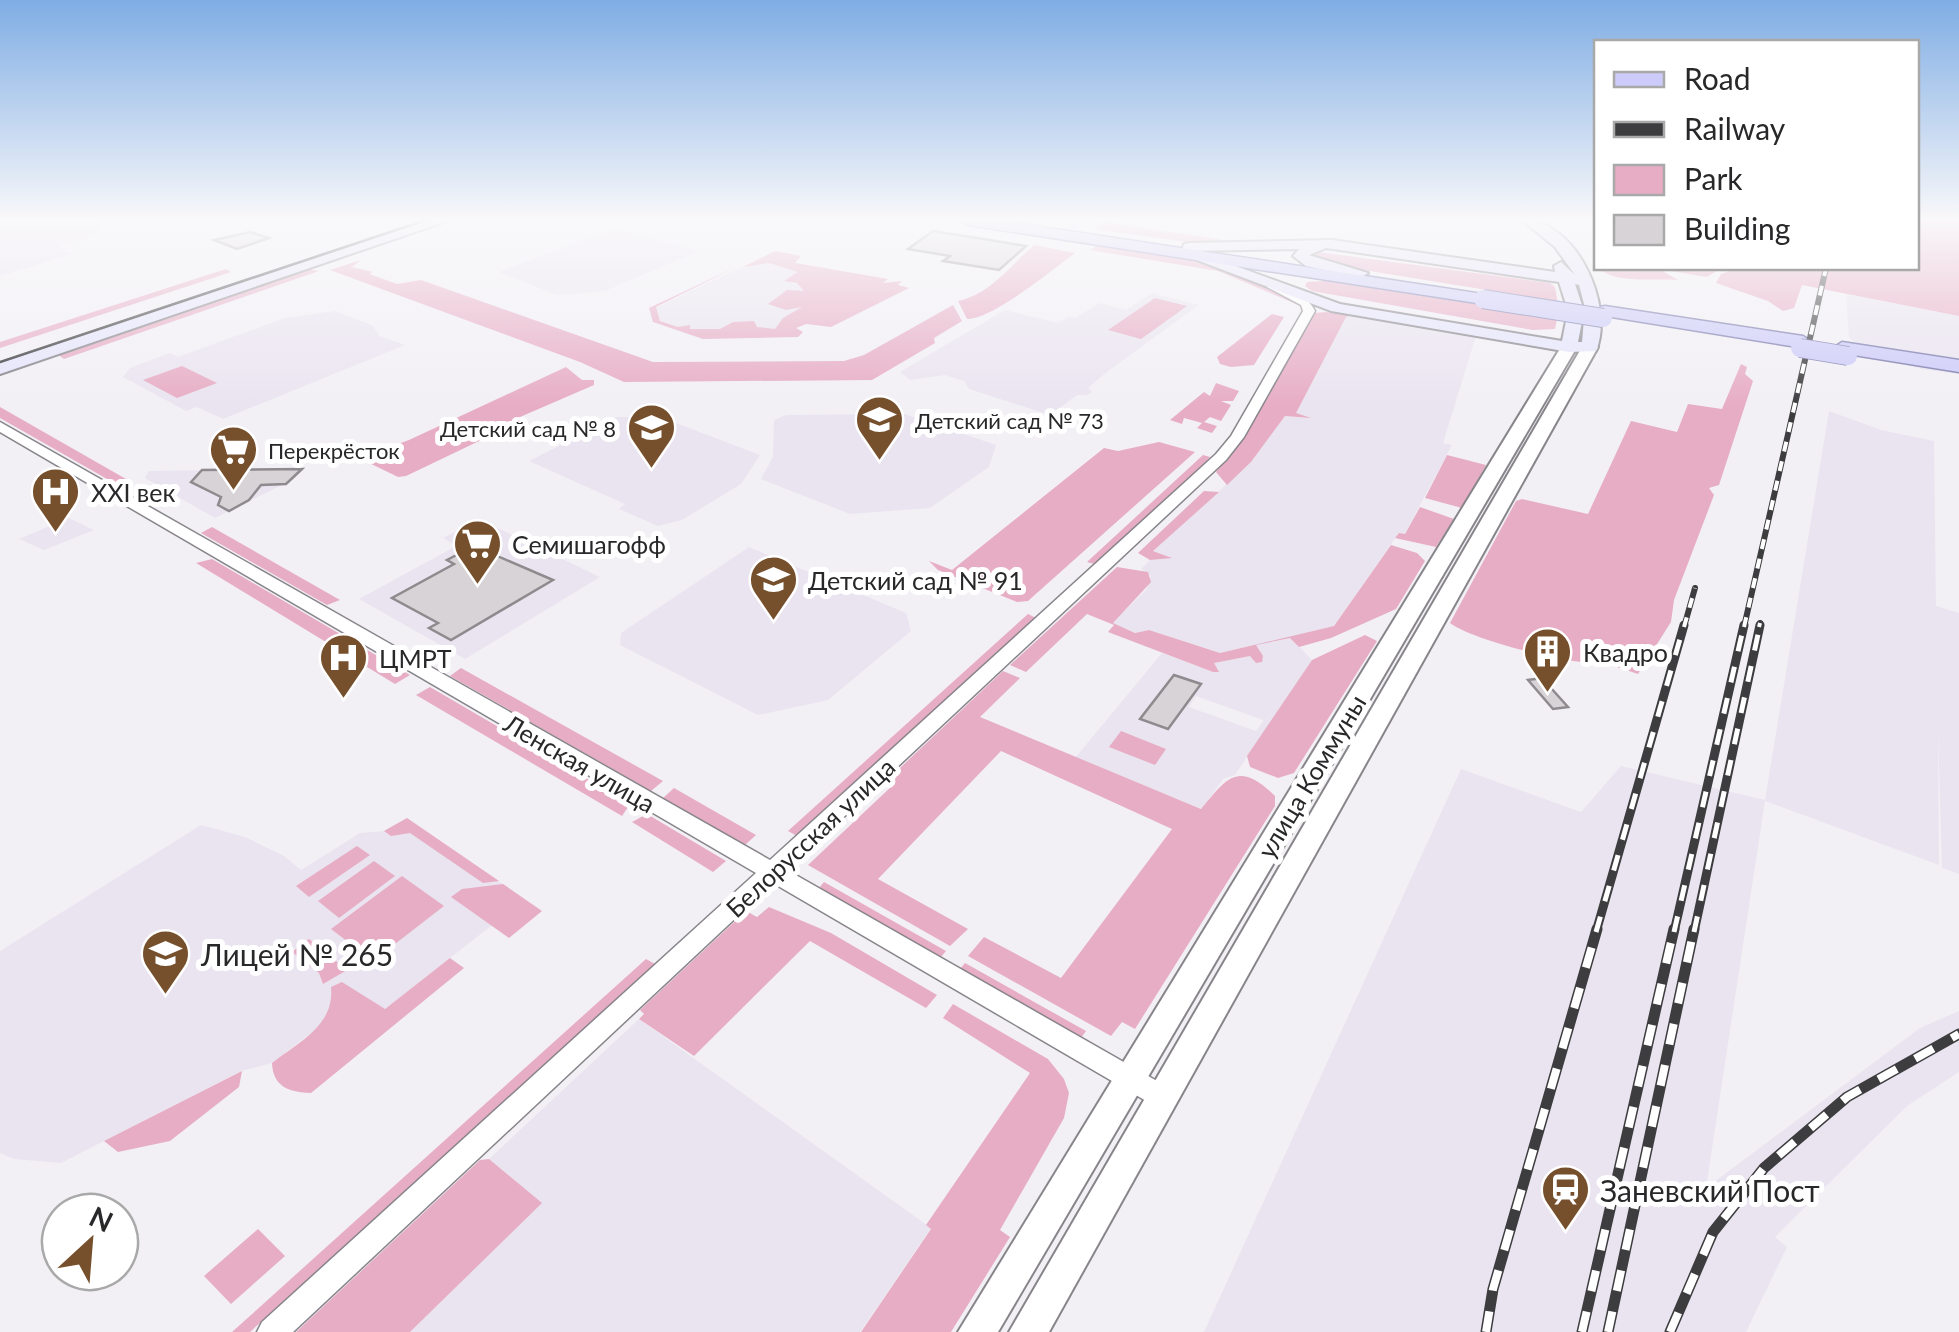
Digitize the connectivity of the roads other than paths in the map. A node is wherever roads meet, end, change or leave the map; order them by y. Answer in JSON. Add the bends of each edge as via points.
{"nodes":[{"id":1,"x":213,"y":282,"type":"edge"},
{"id":2,"x":260,"y":282,"type":"edge"},
{"id":3,"x":1264,"y":282,"type":"edge"},
{"id":4,"x":1302,"y":282,"type":"edge"},
{"id":5,"x":1397,"y":282,"type":"edge"},
{"id":6,"x":1574,"y":282,"type":"edge"},
{"id":7,"x":1575,"y":282,"type":"edge"},
{"id":8,"x":1271,"y":285,"type":"junction"},
{"id":9,"x":1337,"y":308,"type":"junction"},
{"id":10,"x":1309,"y":311,"type":"junction"},
{"id":11,"x":1570,"y":344,"type":"junction"},
{"id":12,"x":1590,"y":347,"type":"junction"},
{"id":13,"x":0,"y":352,"type":"edge"},
{"id":14,"x":1959,"y":369,"type":"edge"},
{"id":15,"x":0,"y":370,"type":"edge"},
{"id":16,"x":0,"y":426,"type":"edge"},
{"id":17,"x":771,"y":873,"type":"junction"},
{"id":18,"x":1127,"y":1078,"type":"junction"},
{"id":19,"x":1162,"y":1097,"type":"junction"},
{"id":20,"x":272,"y":1332,"type":"edge"},
{"id":21,"x":977,"y":1332,"type":"edge"},
{"id":22,"x":1028,"y":1332,"type":"edge"}],
"edges":[{"from":1,"to":13,"type":"main road"},
{"from":2,"to":15,"type":"main road"},
{"from":3,"to":8,"type":"main road"},
{"from":4,"to":11,"type":"main road","via":[[1297,286],[1322,298]]},
{"from":5,"to":14,"type":"main road","bridge":true},
{"from":6,"to":11,"type":"main road"},
{"from":7,"to":12,"type":"main road","name":"улица Коммуны","via":[[1596,314]]},
{"from":8,"to":9,"type":"main road"},
{"from":8,"to":10,"type":"street","via":[[1306,302]]},
{"from":9,"to":10,"type":"street"},
{"from":9,"to":11,"type":"main road"},
{"from":10,"to":17,"type":"street","name":"Белорусская улица","via":[[1221,457]]},
{"from":11,"to":12,"type":"main road"},
{"from":11,"to":18,"type":"street","name":"улица Коммуны"},
{"from":12,"to":19,"type":"street","name":"улица Коммуны"},
{"from":16,"to":17,"type":"street","name":"Ленская улица"},
{"from":17,"to":18,"type":"street","name":"Ленская улица"},
{"from":17,"to":20,"type":"street","name":"Белорусская улица"},
{"from":18,"to":19,"type":"street","name":"Ленская улица"},
{"from":18,"to":21,"type":"street","name":"улица Коммуны"},
{"from":19,"to":22,"type":"street","name":"улица Коммуны"}]}
